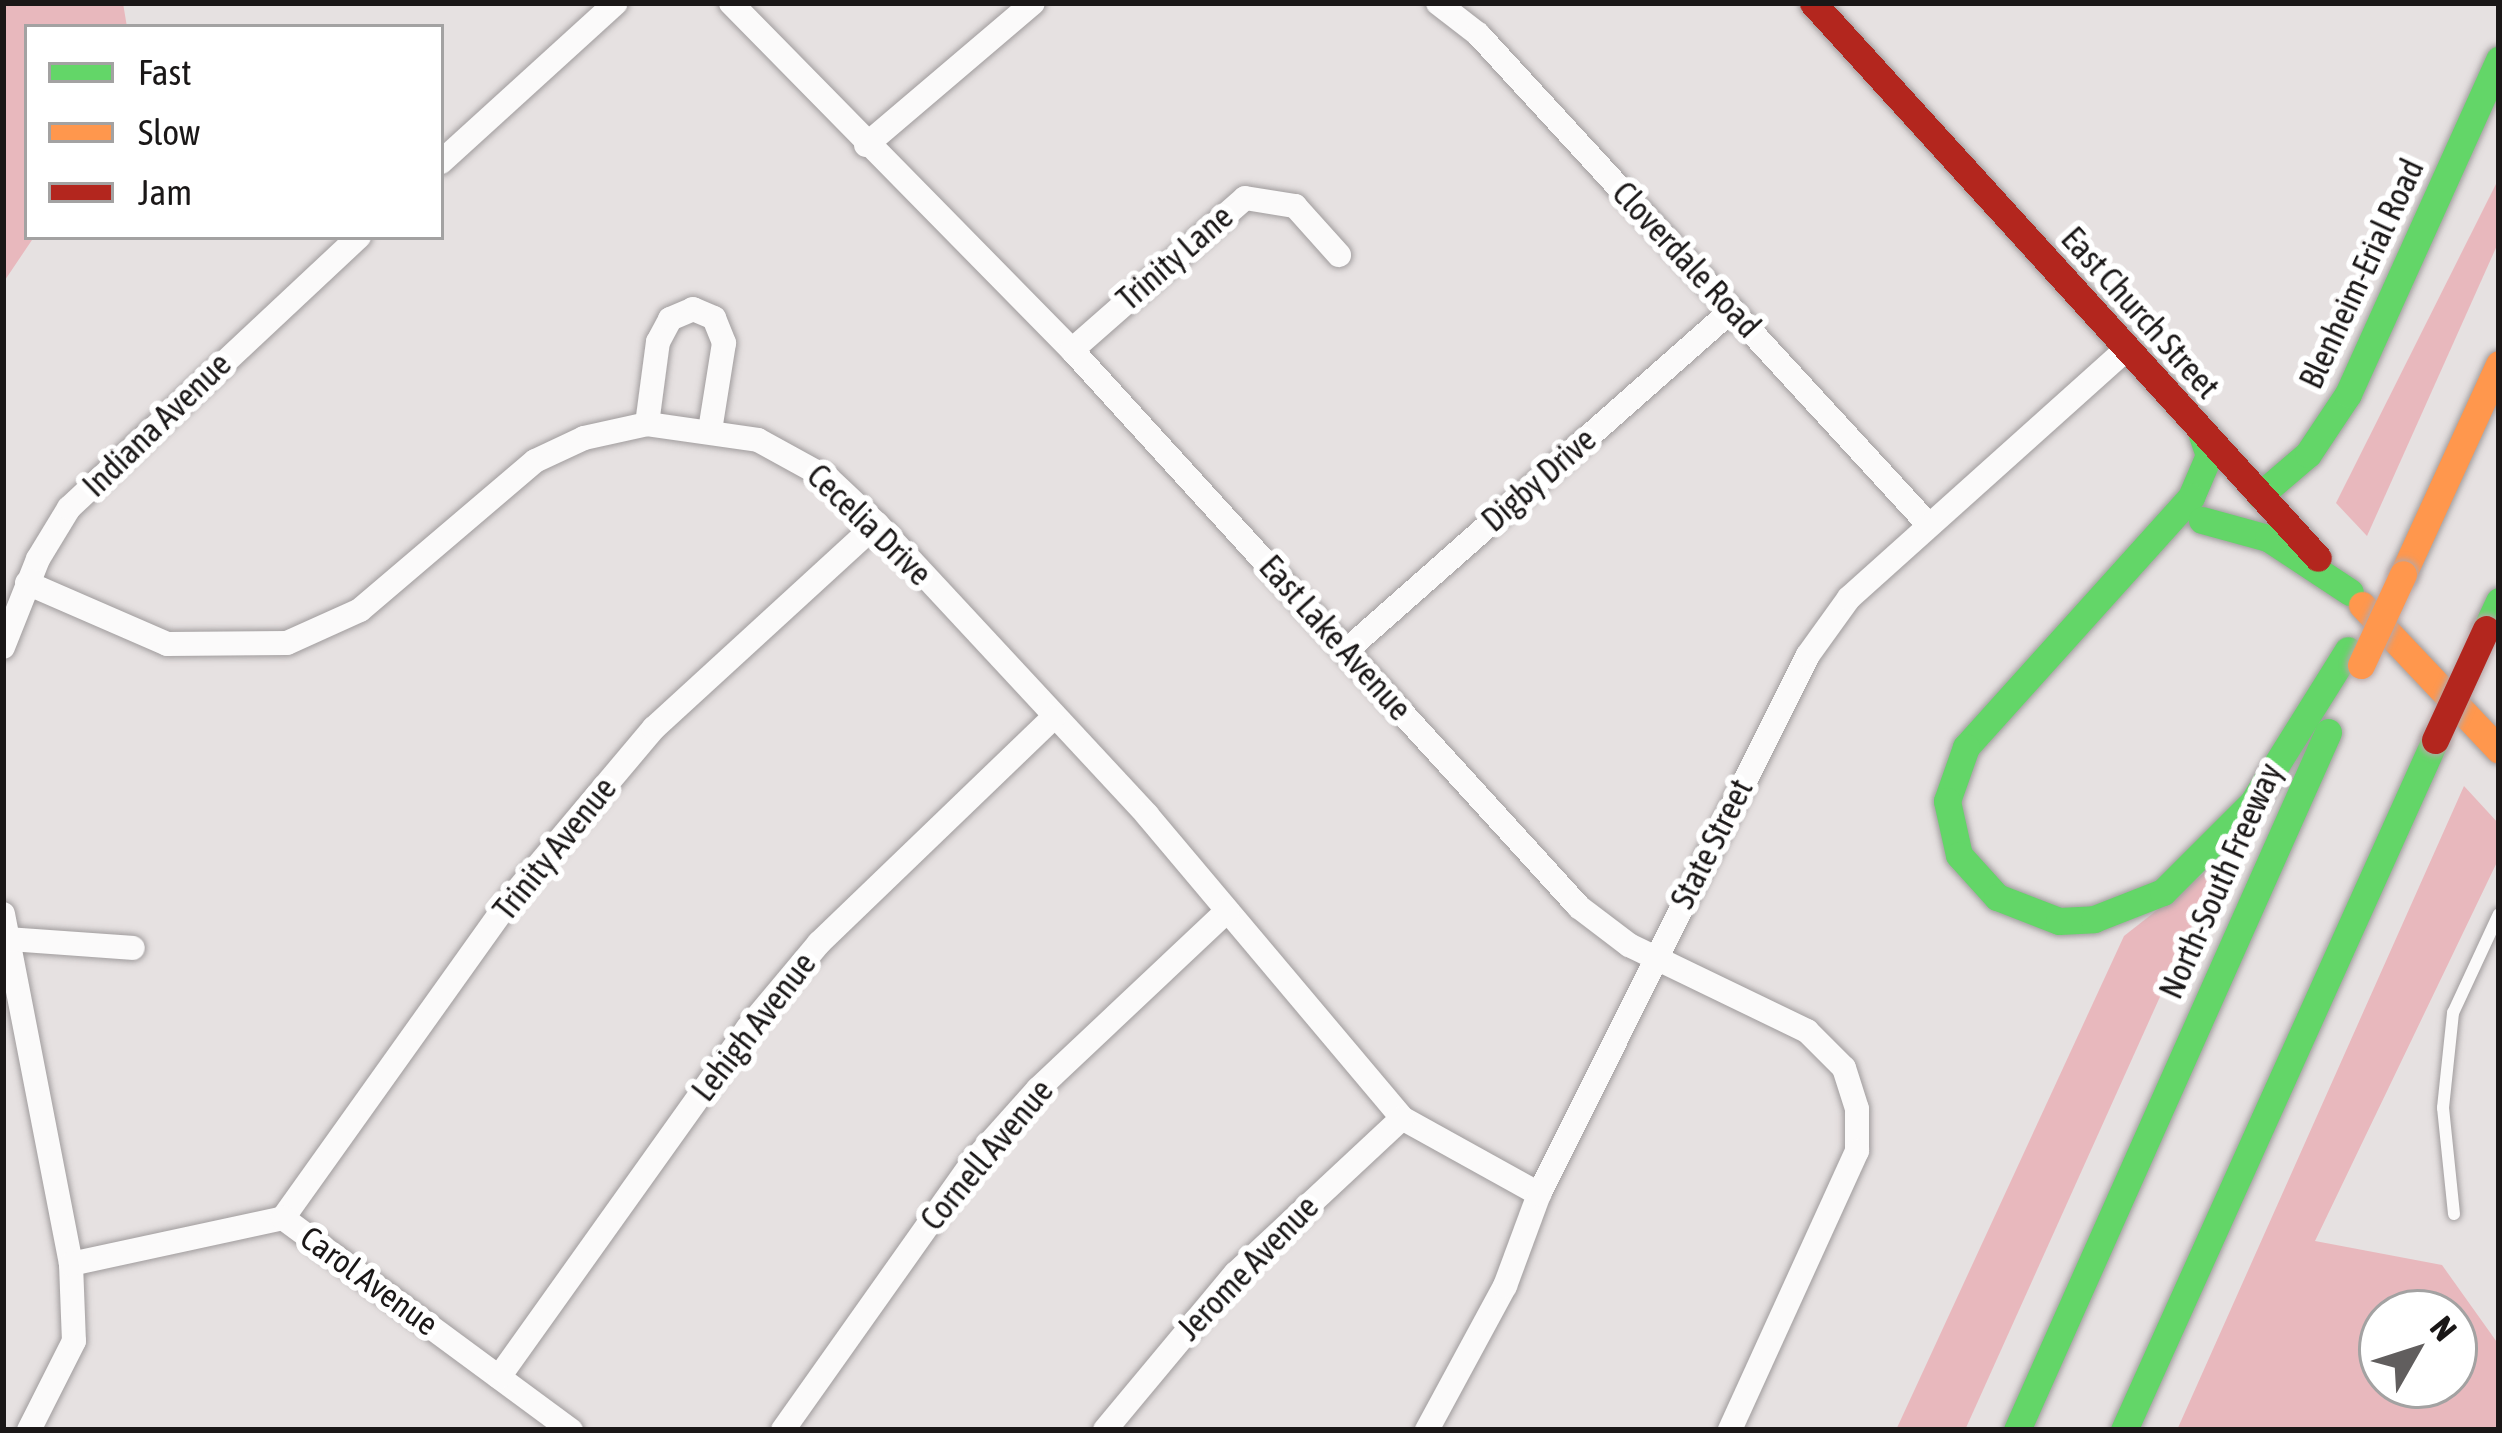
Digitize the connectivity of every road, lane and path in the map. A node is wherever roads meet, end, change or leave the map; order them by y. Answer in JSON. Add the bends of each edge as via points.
{"nodes":[{"id":1,"x":616,"y":3,"type":"edge"},
{"id":2,"x":731,"y":3,"type":"edge"},
{"id":3,"x":1034,"y":3,"type":"edge"},
{"id":4,"x":1438,"y":3,"type":"edge"},
{"id":5,"x":1813,"y":3,"type":"edge"},
{"id":6,"x":2499,"y":59,"type":"edge"},
{"id":7,"x":866,"y":145,"type":"junction"},
{"id":8,"x":444,"y":159,"type":"edge"},
{"id":9,"x":356,"y":240,"type":"edge"},
{"id":10,"x":1340,"y":255,"type":"dead end"},
{"id":11,"x":1732,"y":310,"type":"junction"},
{"id":12,"x":1072,"y":350,"type":"junction"},
{"id":13,"x":2125,"y":350,"type":"junction"},
{"id":14,"x":2499,"y":364,"type":"edge"},
{"id":15,"x":647,"y":424,"type":"junction"},
{"id":16,"x":710,"y":430,"type":"junction"},
{"id":17,"x":2202,"y":435,"type":"junction"},
{"id":18,"x":2260,"y":495,"type":"junction"},
{"id":19,"x":2202,"y":520,"type":"junction"},
{"id":20,"x":877,"y":524,"type":"junction"},
{"id":21,"x":1928,"y":524,"type":"junction"},
{"id":22,"x":2155,"y":540,"type":"junction"},
{"id":23,"x":27,"y":583,"type":"junction"},
{"id":24,"x":2350,"y":592,"type":"junction"},
{"id":25,"x":2499,"y":601,"type":"edge"},
{"id":26,"x":3,"y":647,"type":"edge"},
{"id":27,"x":1347,"y":650,"type":"junction"},
{"id":28,"x":2354,"y":658,"type":"junction"},
{"id":29,"x":1054,"y":717,"type":"junction"},
{"id":30,"x":2499,"y":750,"type":"edge"},
{"id":31,"x":1227,"y":911,"type":"junction"},
{"id":32,"x":2499,"y":914,"type":"edge"},
{"id":33,"x":6,"y":927,"type":"edge"},
{"id":34,"x":133,"y":948,"type":"dead end"},
{"id":35,"x":1655,"y":957,"type":"junction"},
{"id":36,"x":1402,"y":1118,"type":"junction"},
{"id":37,"x":1539,"y":1194,"type":"junction"},
{"id":38,"x":2455,"y":1214,"type":"dead end"},
{"id":39,"x":283,"y":1218,"type":"junction"},
{"id":40,"x":71,"y":1264,"type":"junction"},
{"id":41,"x":499,"y":1377,"type":"junction"},
{"id":42,"x":29,"y":1430,"type":"edge"},
{"id":43,"x":572,"y":1430,"type":"edge"},
{"id":44,"x":783,"y":1430,"type":"edge"},
{"id":45,"x":1105,"y":1430,"type":"edge"},
{"id":46,"x":1426,"y":1430,"type":"edge"},
{"id":47,"x":1730,"y":1430,"type":"edge"},
{"id":48,"x":2017,"y":1430,"type":"edge"},
{"id":49,"x":2124,"y":1430,"type":"edge"}],
"edges":[{"from":1,"to":8,"type":"street"},
{"from":2,"to":7,"type":"street","name":"East Lake Avenue"},
{"from":3,"to":7,"type":"street"},
{"from":4,"to":11,"type":"street","name":"Cloverdale Road","via":[[1478,34]]},
{"from":5,"to":13,"type":"main road","name":"East Church Street"},
{"from":6,"to":18,"type":"main road","name":"Blenheim-Erial Road","via":[[2348,394],[2308,454]]},
{"from":7,"to":12,"type":"street","name":"East Lake Avenue"},
{"from":9,"to":23,"type":"street","name":"Indiana Avenue","via":[[69,508]]},
{"from":10,"to":12,"type":"street","name":"Trinity Lane","via":[[1295,206],[1245,198]]},
{"from":11,"to":21,"type":"street","name":"Cloverdale Road"},
{"from":11,"to":27,"type":"street","name":"Digby Drive"},
{"from":12,"to":27,"type":"street","name":"East Lake Avenue"},
{"from":13,"to":17,"type":"main road","name":"East Church Street"},
{"from":13,"to":21,"type":"street","name":"State Street"},
{"from":14,"to":28,"type":"main road","name":"North-South Freeway","bridge":true},
{"from":15,"to":16,"type":"street","name":"Cecelia Drive"},
{"from":15,"to":16,"type":"street","via":[[658,342],[670,319],[689,309],[714,318],[724,343]]},
{"from":15,"to":23,"type":"street","name":"Cecelia Drive","via":[[584,438],[535,461],[360,610],[287,643],[167,644]]},
{"from":16,"to":20,"type":"street","name":"Cecelia Drive","via":[[796,457]]},
{"from":17,"to":18,"type":"main road","name":"East Church Street"},
{"from":17,"to":22,"type":"main road","via":[[2204,478]]},
{"from":18,"to":19,"type":"main road","name":"Blenheim-Erial Road"},
{"from":18,"to":24,"type":"main road","name":"East Church Street"},
{"from":19,"to":22,"type":"main road","name":"Blenheim-Erial Road"},
{"from":19,"to":24,"type":"main road","via":[[2268,538]]},
{"from":20,"to":29,"type":"street","name":"Cecelia Drive"},
{"from":20,"to":39,"type":"street","name":"Trinity Avenue","via":[[654,728],[515,893]]},
{"from":21,"to":35,"type":"street","name":"State Street","via":[[1849,598],[1808,655]]},
{"from":22,"to":28,"type":"main road","via":[[1995,710],[1952,778],[1949,826],[1959,855],[1997,897],[2059,921],[2112,914],[2163,892],[2253,802]]},
{"from":23,"to":26,"type":"street","name":"Indiana Avenue"},
{"from":24,"to":30,"type":"main road","name":"East Church Street"},
{"from":25,"to":49,"type":"main road","bridge":true},
{"from":27,"to":35,"type":"street","name":"East Lake Avenue","via":[[1579,907]]},
{"from":28,"to":48,"type":"main road","name":"North-South Freeway"},
{"from":29,"to":31,"type":"street","name":"Cecelia Drive"},
{"from":29,"to":41,"type":"street","name":"Lehigh Avenue","via":[[819,943]]},
{"from":31,"to":36,"type":"street","name":"Cecelia Drive"},
{"from":31,"to":44,"type":"street","name":"Cornell Avenue","via":[[1038,1089],[971,1164]]},
{"from":32,"to":38,"type":"lane","via":[[2453,1013],[2443,1108]]},
{"from":33,"to":34,"type":"street"},
{"from":33,"to":40,"type":"street"},
{"from":35,"to":37,"type":"street","name":"State Street"},
{"from":35,"to":47,"type":"street","name":"East Lake Avenue","via":[[1808,1031],[1844,1068],[1857,1109],[1856,1151]]},
{"from":36,"to":37,"type":"street","name":"Cecelia Drive"},
{"from":36,"to":45,"type":"street","name":"Jerome Avenue","via":[[1236,1273]]},
{"from":37,"to":46,"type":"street","name":"State Street","via":[[1505,1286]]},
{"from":39,"to":40,"type":"street","name":"Carol Avenue"},
{"from":39,"to":41,"type":"street","name":"Carol Avenue"},
{"from":40,"to":42,"type":"street","via":[[74,1341]]},
{"from":41,"to":43,"type":"street","name":"Carol Avenue"}]}
